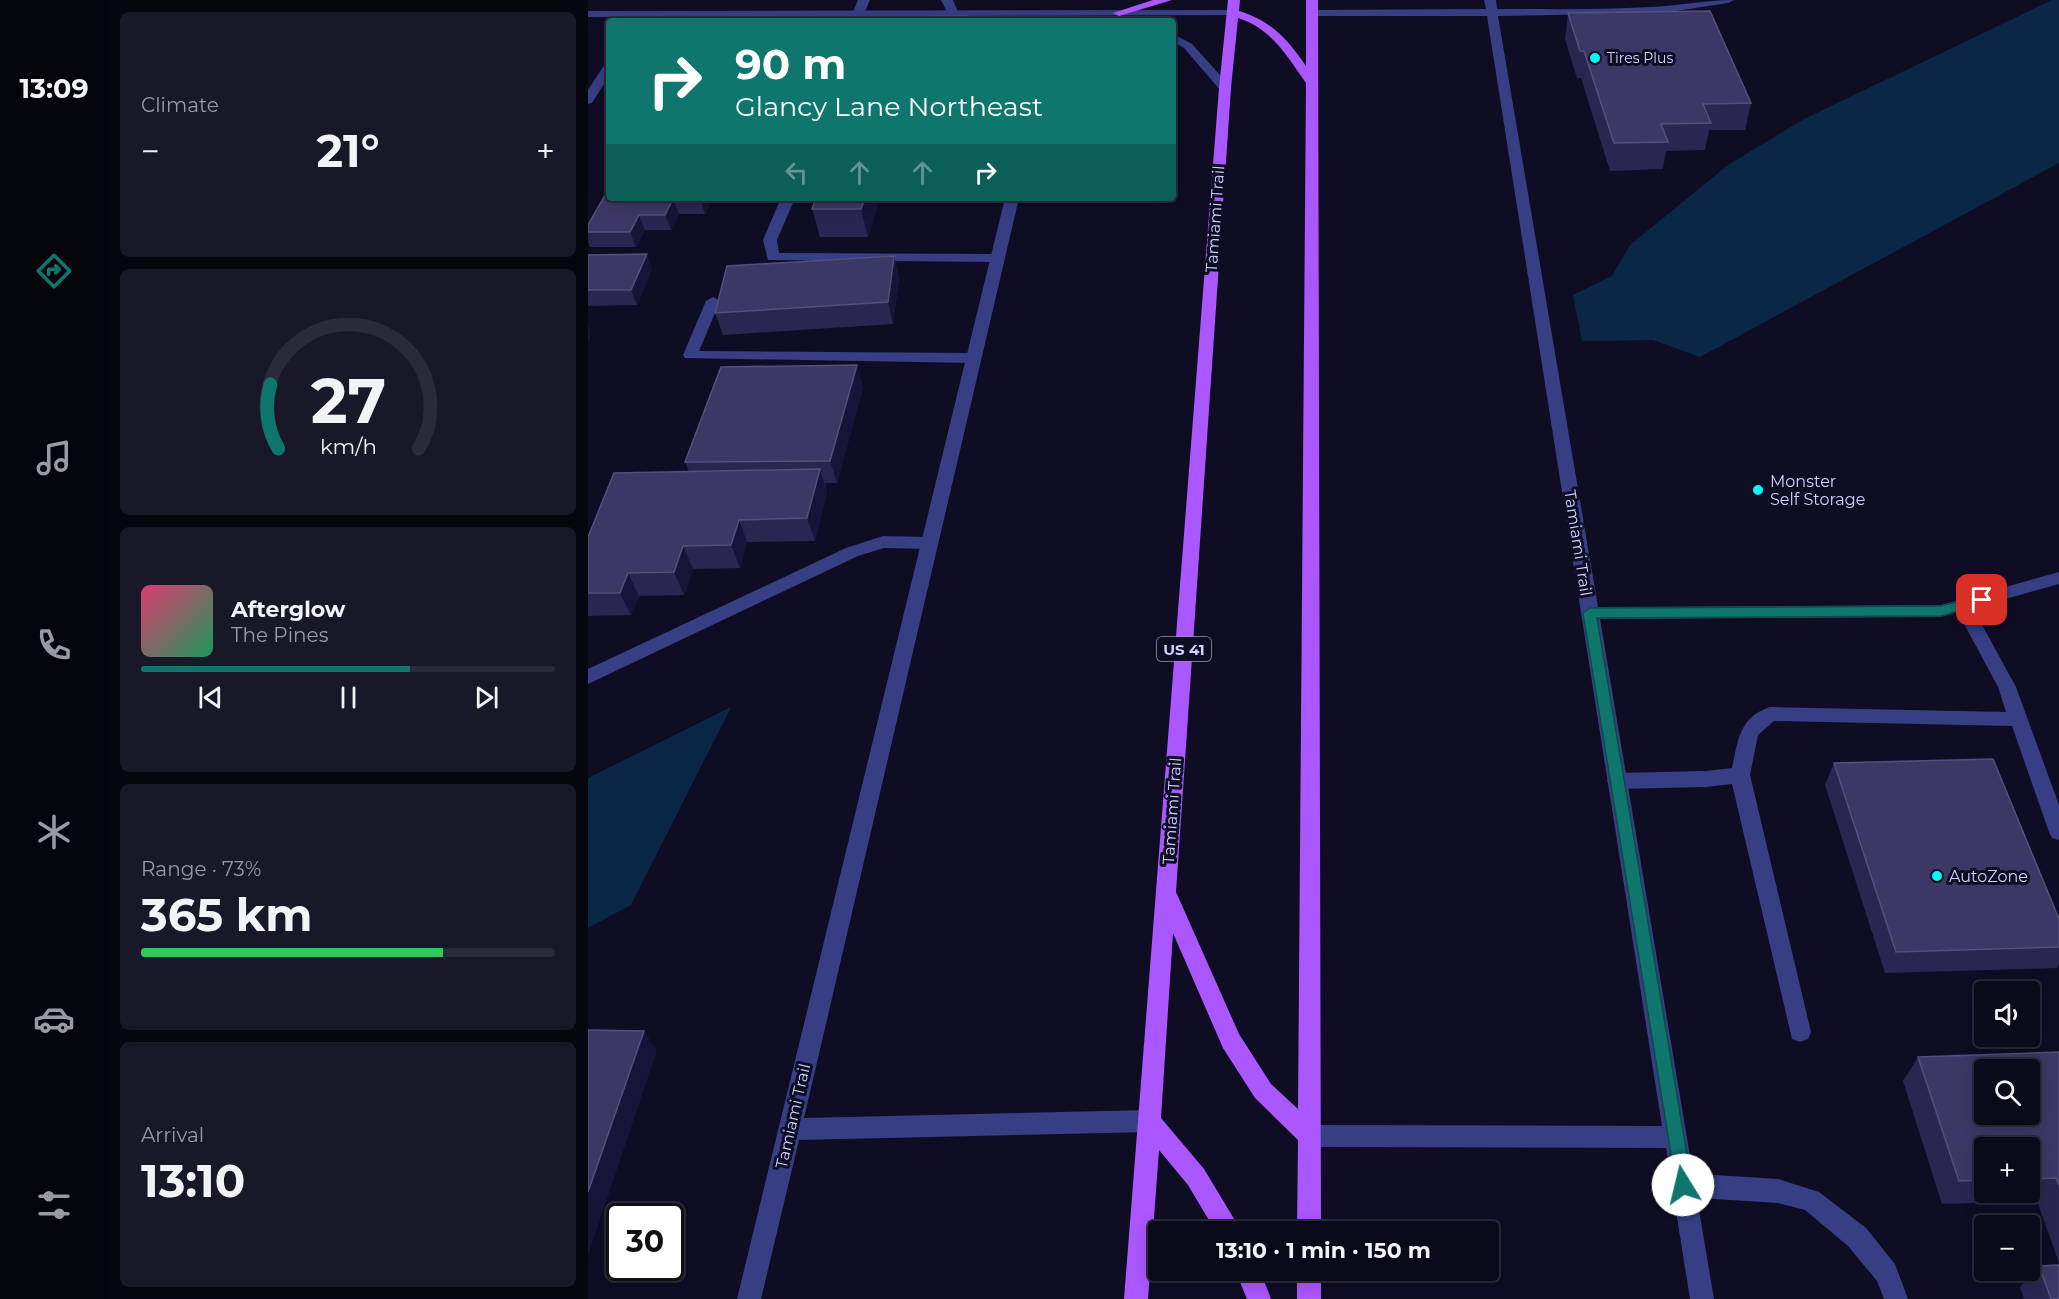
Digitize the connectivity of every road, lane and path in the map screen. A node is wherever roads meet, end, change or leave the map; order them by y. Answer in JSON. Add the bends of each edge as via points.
{"nodes":[{"id":1,"x":651,"y":0,"type":"edge"},
{"id":2,"x":864,"y":0,"type":"edge"},
{"id":3,"x":947,"y":0,"type":"edge"},
{"id":4,"x":1061,"y":0,"type":"edge"},
{"id":5,"x":1166,"y":0,"type":"edge"},
{"id":6,"x":1728,"y":0,"type":"edge"},
{"id":7,"x":1234,"y":6,"type":"edge"},
{"id":8,"x":1491,"y":6,"type":"edge"},
{"id":9,"x":1312,"y":7,"type":"edge"},
{"id":10,"x":1119,"y":13,"type":"junction"},
{"id":11,"x":588,"y":14,"type":"edge"},
{"id":12,"x":953,"y":14,"type":"junction"},
{"id":13,"x":863,"y":16,"type":"edge"},
{"id":14,"x":1057,"y":17,"type":"edge"},
{"id":15,"x":640,"y":18,"type":"edge"},
{"id":16,"x":1132,"y":18,"type":"edge"},
{"id":17,"x":1176,"y":39,"type":"edge"},
{"id":18,"x":606,"y":72,"type":"edge"},
{"id":19,"x":1312,"y":83,"type":"junction"},
{"id":20,"x":1225,"y":88,"type":"junction"},
{"id":21,"x":588,"y":100,"type":"edge"},
{"id":22,"x":787,"y":201,"type":"edge"},
{"id":23,"x":1011,"y":201,"type":"edge"},
{"id":24,"x":997,"y":258,"type":"junction"},
{"id":25,"x":713,"y":301,"type":"dead end"},
{"id":26,"x":972,"y":358,"type":"junction"},
{"id":27,"x":929,"y":543,"type":"junction"},
{"id":28,"x":2059,"y":578,"type":"edge"},
{"id":29,"x":1962,"y":605,"type":"junction"},
{"id":30,"x":1590,"y":613,"type":"junction"},
{"id":31,"x":588,"y":677,"type":"edge"},
{"id":32,"x":2018,"y":719,"type":"junction"},
{"id":33,"x":1740,"y":775,"type":"junction"},
{"id":34,"x":1617,"y":782,"type":"junction"},
{"id":35,"x":2059,"y":832,"type":"edge"},
{"id":36,"x":1166,"y":893,"type":"junction"},
{"id":37,"x":1800,"y":1032,"type":"dead end"},
{"id":38,"x":1149,"y":1121,"type":"junction"},
{"id":39,"x":790,"y":1129,"type":"junction"},
{"id":40,"x":1310,"y":1136,"type":"junction"},
{"id":41,"x":1675,"y":1137,"type":"junction"},
{"id":42,"x":1683,"y":1185,"type":"junction"},
{"id":43,"x":1223,"y":1221,"type":"edge"},
{"id":44,"x":1309,"y":1221,"type":"edge"},
{"id":45,"x":1252,"y":1281,"type":"edge"},
{"id":46,"x":1309,"y":1281,"type":"edge"},
{"id":47,"x":749,"y":1299,"type":"edge"},
{"id":48,"x":1136,"y":1299,"type":"edge"},
{"id":49,"x":1259,"y":1299,"type":"edge"},
{"id":50,"x":1309,"y":1299,"type":"edge"},
{"id":51,"x":1702,"y":1299,"type":"edge"},
{"id":52,"x":1896,"y":1299,"type":"edge"}],
"edges":[{"from":1,"to":15,"type":"street"},
{"from":2,"to":13,"type":"street"},
{"from":3,"to":12,"type":"street"},
{"from":4,"to":14,"type":"street"},
{"from":5,"to":10,"type":"main road"},
{"from":6,"to":8,"type":"street","via":[[1663,10]]},
{"from":7,"to":10,"type":"street"},
{"from":7,"to":19,"type":"main road","via":[[1275,31]]},
{"from":7,"to":20,"type":"main road","name":"Tamiami Trail","number":"US 41"},
{"from":8,"to":9,"type":"street"},
{"from":8,"to":30,"type":"street","name":"Tamiami Trail"},
{"from":9,"to":19,"type":"main road"},
{"from":10,"to":14,"type":"street"},
{"from":10,"to":16,"type":"street"},
{"from":11,"to":15,"type":"street"},
{"from":12,"to":13,"type":"street"},
{"from":12,"to":14,"type":"street"},
{"from":13,"to":15,"type":"street"},
{"from":17,"to":20,"type":"street","via":[[1188,46]]},
{"from":18,"to":21,"type":"street"},
{"from":19,"to":40,"type":"main road"},
{"from":20,"to":36,"type":"main road","name":"Tamiami Trail","number":"US 41"},
{"from":22,"to":24,"type":"street","via":[[770,240],[773,257]]},
{"from":23,"to":24,"type":"street","name":"Tamiami Trail"},
{"from":24,"to":26,"type":"street","name":"Tamiami Trail"},
{"from":25,"to":26,"type":"street","via":[[690,355]]},
{"from":26,"to":27,"type":"street","name":"Tamiami Trail"},
{"from":27,"to":31,"type":"street","via":[[883,542],[852,552]]},
{"from":27,"to":39,"type":"street","name":"Tamiami Trail"},
{"from":28,"to":29,"type":"street"},
{"from":29,"to":30,"type":"street","via":[[1941,611]]},
{"from":29,"to":32,"type":"street","via":[[2007,687]]},
{"from":30,"to":34,"type":"street","name":"Tamiami Trail"},
{"from":32,"to":33,"type":"street","via":[[1770,714],[1749,731]]},
{"from":32,"to":35,"type":"street"},
{"from":33,"to":34,"type":"street"},
{"from":33,"to":37,"type":"street"},
{"from":34,"to":41,"type":"street","name":"Tamiami Trail"},
{"from":36,"to":38,"type":"main road","name":"Tamiami Trail","number":"US 41"},
{"from":36,"to":40,"type":"main road","via":[[1231,1041],[1263,1091]]},
{"from":38,"to":39,"type":"street"},
{"from":38,"to":43,"type":"main road","via":[[1196,1177]]},
{"from":38,"to":48,"type":"main road","name":"Tamiami Trail","number":"US 41"},
{"from":39,"to":47,"type":"street","name":"Tamiami Trail"},
{"from":40,"to":41,"type":"street"},
{"from":40,"to":44,"type":"main road"},
{"from":41,"to":42,"type":"street","name":"Tamiami Trail"},
{"from":42,"to":51,"type":"street","name":"Tamiami Trail"},
{"from":42,"to":52,"type":"street","via":[[1778,1191],[1811,1200],[1857,1237],[1886,1273]]},
{"from":45,"to":49,"type":"main road"},
{"from":46,"to":50,"type":"main road"}]}
